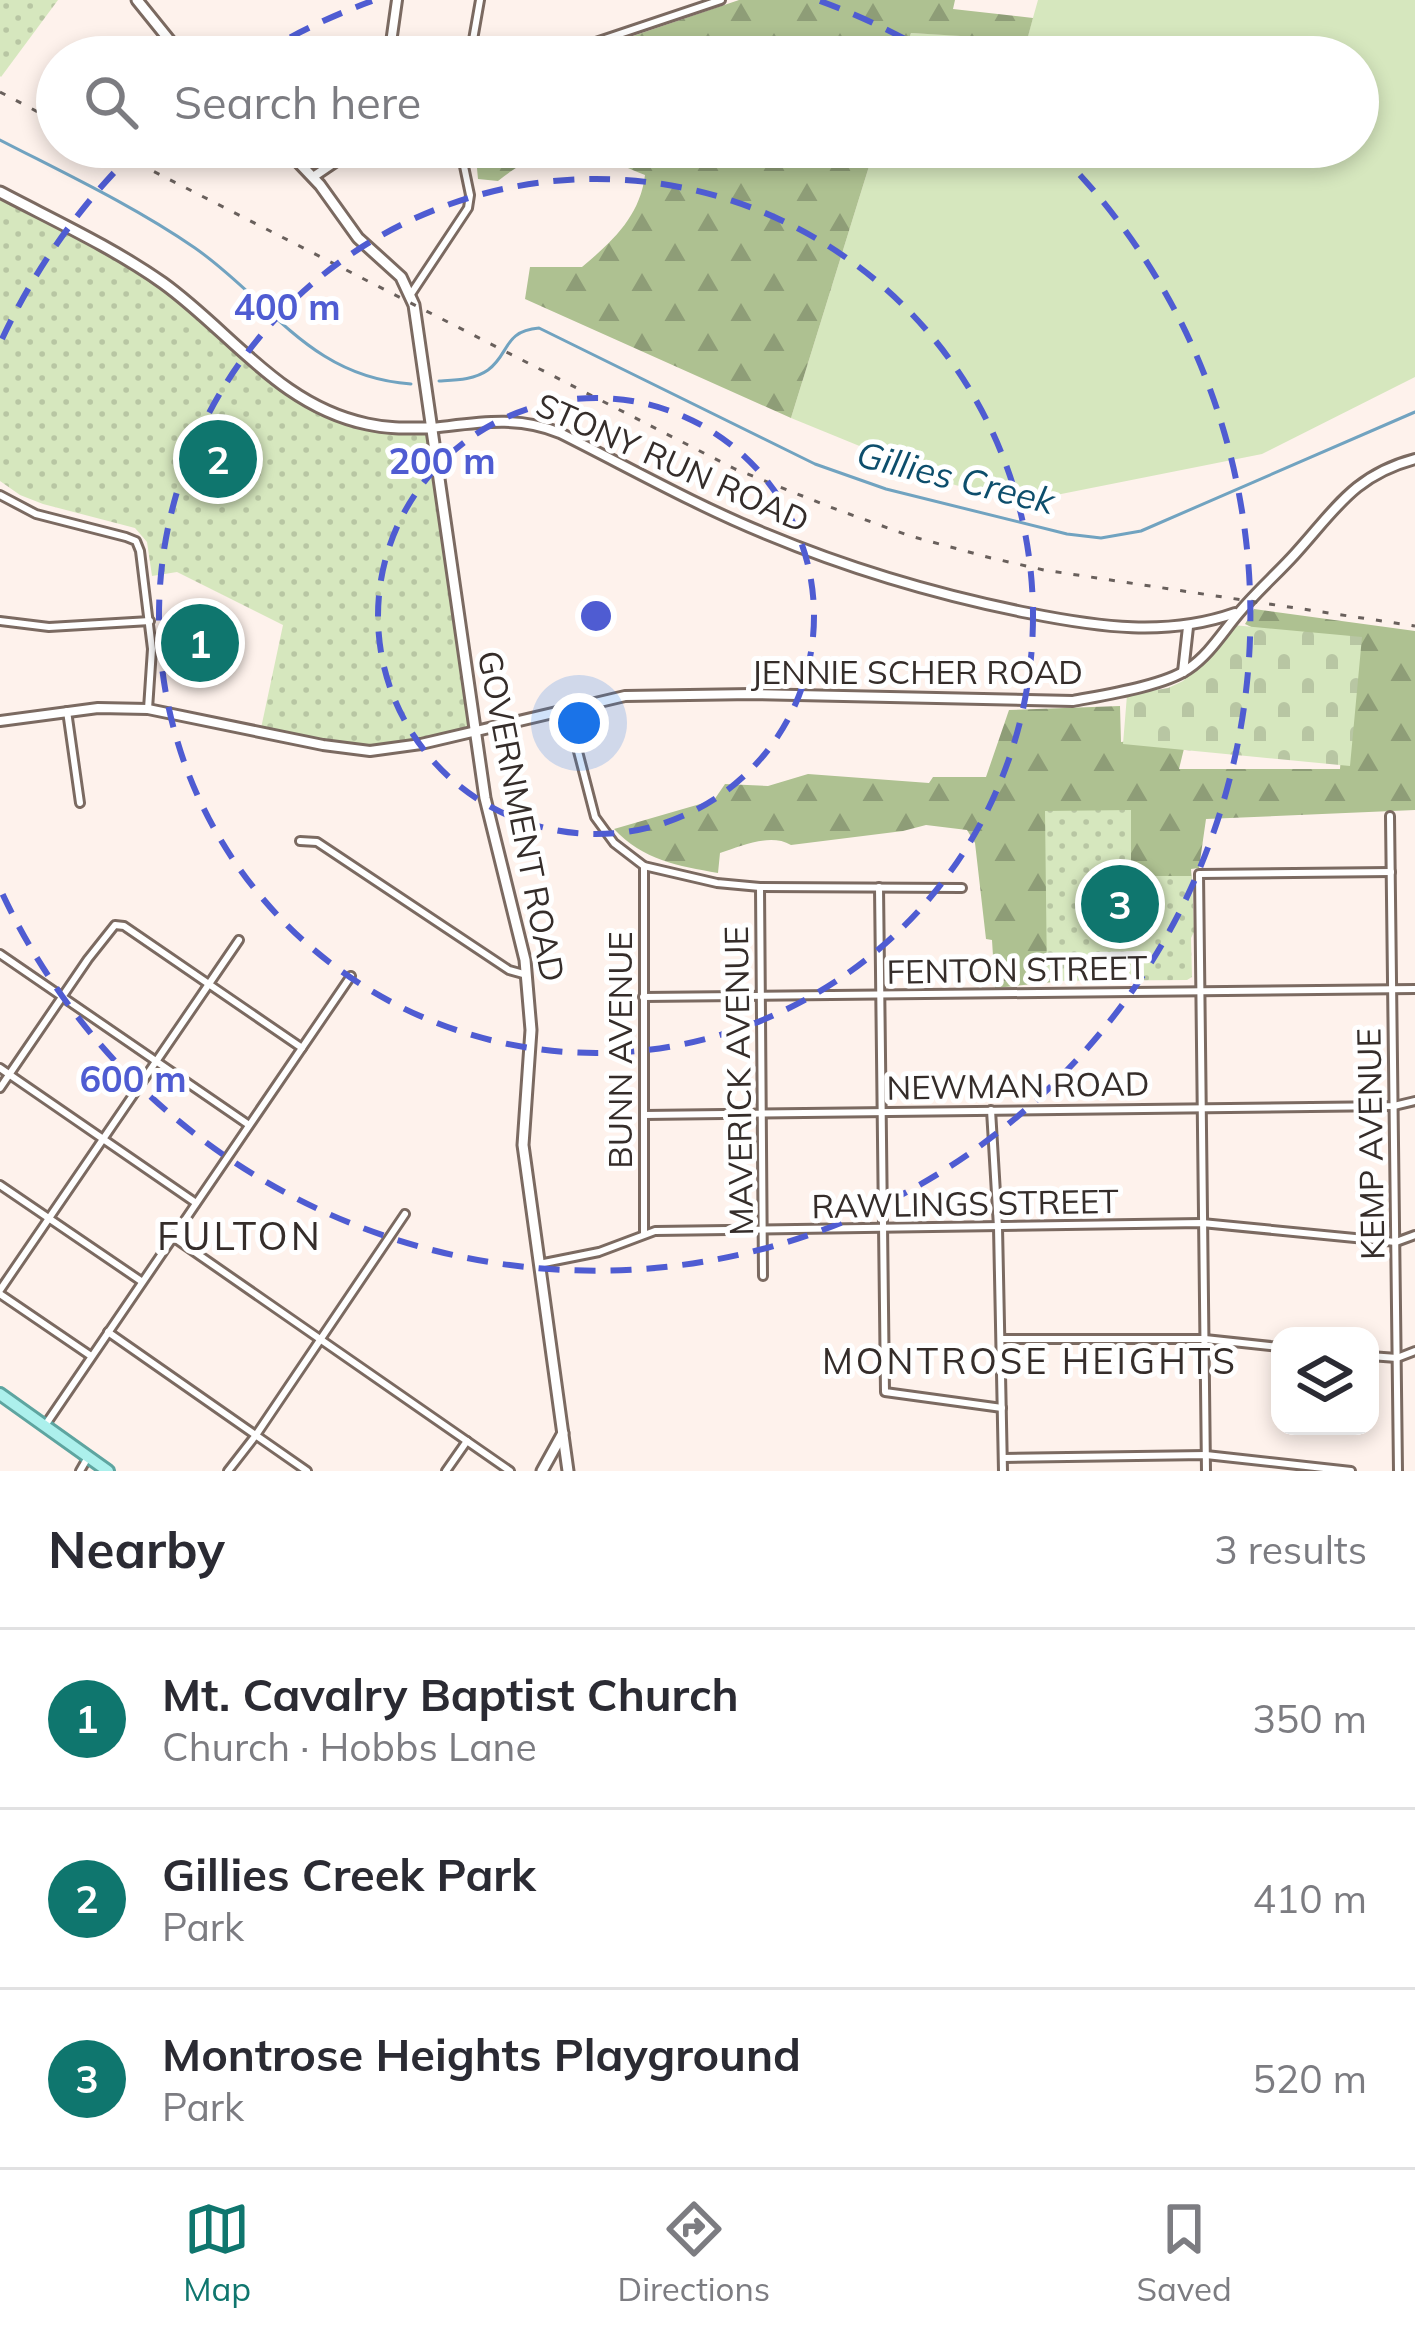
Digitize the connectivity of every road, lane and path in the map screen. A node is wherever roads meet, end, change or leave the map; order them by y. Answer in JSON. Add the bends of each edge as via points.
{"nodes":[{"id":1,"x":137,"y":0,"type":"edge"},
{"id":2,"x":397,"y":0,"type":"edge"},
{"id":3,"x":480,"y":0,"type":"edge"},
{"id":4,"x":722,"y":0,"type":"edge"},
{"id":5,"x":710,"y":2,"type":"edge"},
{"id":6,"x":166,"y":36,"type":"edge"},
{"id":7,"x":392,"y":36,"type":"edge"},
{"id":8,"x":474,"y":36,"type":"edge"},
{"id":9,"x":612,"y":36,"type":"edge"},
{"id":10,"x":305,"y":168,"type":"edge"},
{"id":11,"x":327,"y":168,"type":"edge"},
{"id":12,"x":464,"y":168,"type":"edge"},
{"id":13,"x":314,"y":177,"type":"junction"},
{"id":14,"x":0,"y":192,"type":"edge"},
{"id":15,"x":411,"y":294,"type":"junction"},
{"id":16,"x":432,"y":428,"type":"junction"},
{"id":17,"x":1415,"y":459,"type":"edge"},
{"id":18,"x":0,"y":495,"type":"edge"},
{"id":19,"x":1240,"y":611,"type":"junction"},
{"id":20,"x":0,"y":621,"type":"edge"},
{"id":21,"x":150,"y":621,"type":"junction"},
{"id":22,"x":1188,"y":626,"type":"junction"},
{"id":23,"x":1183,"y":673,"type":"junction"},
{"id":24,"x":148,"y":709,"type":"junction"},
{"id":25,"x":567,"y":709,"type":"junction"},
{"id":26,"x":67,"y":711,"type":"junction"},
{"id":27,"x":0,"y":721,"type":"edge"},
{"id":28,"x":475,"y":730,"type":"junction"},
{"id":29,"x":80,"y":803,"type":"dead end"},
{"id":30,"x":1390,"y":816,"type":"dead end"},
{"id":31,"x":301,"y":841,"type":"dead end"},
{"id":32,"x":644,"y":866,"type":"junction"},
{"id":33,"x":1391,"y":872,"type":"junction"},
{"id":34,"x":760,"y":887,"type":"junction"},
{"id":35,"x":878,"y":887,"type":"junction"},
{"id":36,"x":962,"y":888,"type":"dead end"},
{"id":37,"x":239,"y":940,"type":"dead end"},
{"id":38,"x":0,"y":954,"type":"edge"},
{"id":39,"x":527,"y":975,"type":"junction"},
{"id":40,"x":351,"y":976,"type":"dead end"},
{"id":41,"x":209,"y":985,"type":"junction"},
{"id":42,"x":1415,"y":988,"type":"edge"},
{"id":43,"x":1392,"y":989,"type":"junction"},
{"id":44,"x":1199,"y":990,"type":"junction"},
{"id":45,"x":879,"y":995,"type":"junction"},
{"id":46,"x":761,"y":996,"type":"junction"},
{"id":47,"x":62,"y":997,"type":"junction"},
{"id":48,"x":643,"y":997,"type":"junction"},
{"id":49,"x":302,"y":1048,"type":"junction"},
{"id":50,"x":156,"y":1061,"type":"junction"},
{"id":51,"x":0,"y":1068,"type":"edge"},
{"id":52,"x":9,"y":1075,"type":"junction"},
{"id":53,"x":0,"y":1088,"type":"edge"},
{"id":54,"x":1415,"y":1100,"type":"edge"},
{"id":55,"x":1201,"y":1106,"type":"junction"},
{"id":56,"x":1394,"y":1106,"type":"junction"},
{"id":57,"x":992,"y":1110,"type":"junction"},
{"id":58,"x":880,"y":1111,"type":"junction"},
{"id":59,"x":644,"y":1114,"type":"junction"},
{"id":60,"x":763,"y":1114,"type":"junction"},
{"id":61,"x":249,"y":1125,"type":"junction"},
{"id":62,"x":103,"y":1138,"type":"junction"},
{"id":63,"x":0,"y":1185,"type":"edge"},
{"id":64,"x":196,"y":1203,"type":"junction"},
{"id":65,"x":405,"y":1214,"type":"dead end"},
{"id":66,"x":49,"y":1218,"type":"junction"},
{"id":67,"x":1202,"y":1223,"type":"junction"},
{"id":68,"x":998,"y":1227,"type":"junction"},
{"id":69,"x":881,"y":1229,"type":"junction"},
{"id":70,"x":763,"y":1231,"type":"junction"},
{"id":71,"x":644,"y":1234,"type":"junction"},
{"id":72,"x":1415,"y":1235,"type":"edge"},
{"id":73,"x":173,"y":1237,"type":"junction"},
{"id":74,"x":1396,"y":1242,"type":"junction"},
{"id":75,"x":539,"y":1264,"type":"junction"},
{"id":76,"x":763,"y":1276,"type":"dead end"},
{"id":77,"x":142,"y":1282,"type":"junction"},
{"id":78,"x":0,"y":1292,"type":"edge"},
{"id":79,"x":108,"y":1332,"type":"junction"},
{"id":80,"x":320,"y":1339,"type":"junction"},
{"id":81,"x":1001,"y":1339,"type":"junction"},
{"id":82,"x":1205,"y":1339,"type":"junction"},
{"id":83,"x":1271,"y":1346,"type":"edge"},
{"id":84,"x":1415,"y":1352,"type":"edge"},
{"id":85,"x":92,"y":1356,"type":"junction"},
{"id":86,"x":1379,"y":1357,"type":"edge"},
{"id":87,"x":1396,"y":1358,"type":"junction"},
{"id":88,"x":0,"y":1394,"type":"edge"},
{"id":89,"x":1002,"y":1408,"type":"junction"},
{"id":90,"x":45,"y":1426,"type":"junction"},
{"id":91,"x":563,"y":1433,"type":"junction"},
{"id":92,"x":256,"y":1435,"type":"junction"},
{"id":93,"x":467,"y":1441,"type":"junction"},
{"id":94,"x":1206,"y":1455,"type":"junction"},
{"id":95,"x":88,"y":1457,"type":"junction"},
{"id":96,"x":1004,"y":1458,"type":"junction"},
{"id":97,"x":80,"y":1471,"type":"edge"},
{"id":98,"x":108,"y":1471,"type":"edge"},
{"id":99,"x":228,"y":1471,"type":"edge"},
{"id":100,"x":308,"y":1471,"type":"edge"},
{"id":101,"x":446,"y":1471,"type":"edge"},
{"id":102,"x":510,"y":1471,"type":"edge"},
{"id":103,"x":542,"y":1471,"type":"edge"},
{"id":104,"x":568,"y":1471,"type":"edge"},
{"id":105,"x":1003,"y":1471,"type":"edge"},
{"id":106,"x":1206,"y":1471,"type":"edge"},
{"id":107,"x":1351,"y":1471,"type":"edge"},
{"id":108,"x":1398,"y":1471,"type":"edge"}],
"edges":[{"from":1,"to":6,"type":"main road"},
{"from":2,"to":7,"type":"street"},
{"from":3,"to":8,"type":"street"},
{"from":4,"to":5,"type":"street"},
{"from":5,"to":9,"type":"street"},
{"from":10,"to":13,"type":"main road"},
{"from":11,"to":13,"type":"street"},
{"from":12,"to":15,"type":"street","via":[[468,208]]},
{"from":13,"to":15,"type":"main road"},
{"from":14,"to":16,"type":"main road","name":"STONY RUN ROAD","via":[[159,281],[302,400],[367,424]]},
{"from":15,"to":16,"type":"main road","name":"GOVERNMENT ROAD"},
{"from":16,"to":22,"type":"street","name":"STONY RUN ROAD","via":[[502,420],[548,428],[762,532],[931,591],[1102,625]]},
{"from":16,"to":28,"type":"main road","name":"GOVERNMENT ROAD"},
{"from":17,"to":19,"type":"street","name":"JENNIE SCHER ROAD","via":[[1345,495]]},
{"from":18,"to":21,"type":"street","via":[[136,542]]},
{"from":19,"to":22,"type":"street","name":"STONY RUN ROAD"},
{"from":19,"to":23,"type":"street","name":"JENNIE SCHER ROAD"},
{"from":20,"to":21,"type":"street"},
{"from":21,"to":24,"type":"street"},
{"from":22,"to":23,"type":"street"},
{"from":23,"to":25,"type":"street","name":"JENNIE SCHER ROAD","via":[[1073,701],[746,694],[625,696]]},
{"from":24,"to":26,"type":"street","name":"JENNIE SCHER ROAD"},
{"from":24,"to":28,"type":"street","name":"JENNIE SCHER ROAD","via":[[355,750],[406,748]]},
{"from":25,"to":28,"type":"street","name":"JENNIE SCHER ROAD"},
{"from":25,"to":32,"type":"street","via":[[595,817]]},
{"from":26,"to":27,"type":"street","name":"JENNIE SCHER ROAD"},
{"from":26,"to":29,"type":"street"},
{"from":28,"to":39,"type":"main road","name":"GOVERNMENT ROAD"},
{"from":30,"to":33,"type":"street","name":"KEMP AVENUE"},
{"from":31,"to":39,"type":"street","via":[[316,842]]},
{"from":32,"to":34,"type":"street"},
{"from":32,"to":48,"type":"street","name":"BUNN AVENUE"},
{"from":33,"to":43,"type":"street","name":"KEMP AVENUE"},
{"from":33,"to":44,"type":"street","via":[[1199,874]]},
{"from":34,"to":35,"type":"street"},
{"from":34,"to":46,"type":"street","name":"MAVERICK AVENUE"},
{"from":35,"to":36,"type":"street"},
{"from":35,"to":45,"type":"street"},
{"from":37,"to":41,"type":"street"},
{"from":38,"to":47,"type":"street"},
{"from":39,"to":75,"type":"main road","name":"GOVERNMENT ROAD","via":[[523,1145]]},
{"from":40,"to":49,"type":"street"},
{"from":41,"to":47,"type":"street","via":[[116,925]]},
{"from":41,"to":49,"type":"street"},
{"from":41,"to":50,"type":"street"},
{"from":42,"to":43,"type":"street","name":"FENTON STREET"},
{"from":43,"to":44,"type":"street","name":"FENTON STREET"},
{"from":43,"to":56,"type":"street","name":"KEMP AVENUE"},
{"from":44,"to":45,"type":"street","name":"FENTON STREET"},
{"from":44,"to":55,"type":"street"},
{"from":45,"to":46,"type":"street","name":"FENTON STREET"},
{"from":45,"to":58,"type":"street"},
{"from":46,"to":48,"type":"street","name":"FENTON STREET"},
{"from":46,"to":60,"type":"street","name":"MAVERICK AVENUE"},
{"from":47,"to":50,"type":"street"},
{"from":47,"to":52,"type":"street"},
{"from":48,"to":59,"type":"street","name":"BUNN AVENUE"},
{"from":49,"to":61,"type":"street"},
{"from":50,"to":61,"type":"street"},
{"from":50,"to":62,"type":"street"},
{"from":51,"to":52,"type":"street"},
{"from":52,"to":53,"type":"street"},
{"from":52,"to":62,"type":"street"},
{"from":54,"to":56,"type":"street","name":"NEWMAN ROAD"},
{"from":55,"to":56,"type":"street","name":"NEWMAN ROAD"},
{"from":55,"to":57,"type":"street","name":"NEWMAN ROAD"},
{"from":55,"to":67,"type":"street"},
{"from":56,"to":74,"type":"street","name":"KEMP AVENUE"},
{"from":57,"to":58,"type":"street","name":"NEWMAN ROAD"},
{"from":57,"to":68,"type":"street"},
{"from":58,"to":60,"type":"street","name":"NEWMAN ROAD"},
{"from":58,"to":69,"type":"street"},
{"from":59,"to":60,"type":"street","name":"NEWMAN ROAD"},
{"from":59,"to":71,"type":"street","name":"BUNN AVENUE"},
{"from":60,"to":70,"type":"street","name":"MAVERICK AVENUE"},
{"from":61,"to":64,"type":"street"},
{"from":62,"to":64,"type":"street"},
{"from":62,"to":66,"type":"street"},
{"from":63,"to":66,"type":"street"},
{"from":64,"to":73,"type":"street"},
{"from":65,"to":80,"type":"street"},
{"from":66,"to":77,"type":"street"},
{"from":66,"to":78,"type":"street"},
{"from":67,"to":68,"type":"street","name":"RAWLINGS STREET"},
{"from":67,"to":74,"type":"street","name":"RAWLINGS STREET"},
{"from":67,"to":82,"type":"street"},
{"from":68,"to":69,"type":"street","name":"RAWLINGS STREET"},
{"from":68,"to":81,"type":"street"},
{"from":69,"to":70,"type":"street","name":"RAWLINGS STREET"},
{"from":69,"to":89,"type":"street","via":[[884,1392]]},
{"from":70,"to":71,"type":"street","name":"RAWLINGS STREET"},
{"from":70,"to":76,"type":"street","name":"MAVERICK AVENUE"},
{"from":71,"to":75,"type":"street","name":"RAWLINGS STREET"},
{"from":72,"to":74,"type":"street"},
{"from":73,"to":77,"type":"street"},
{"from":73,"to":80,"type":"street"},
{"from":74,"to":87,"type":"street","name":"KEMP AVENUE"},
{"from":75,"to":91,"type":"main road","name":"GOVERNMENT ROAD"},
{"from":77,"to":79,"type":"street"},
{"from":78,"to":85,"type":"street"},
{"from":79,"to":85,"type":"street"},
{"from":79,"to":92,"type":"street"},
{"from":80,"to":92,"type":"street"},
{"from":80,"to":93,"type":"street"},
{"from":81,"to":82,"type":"street"},
{"from":81,"to":89,"type":"street"},
{"from":82,"to":83,"type":"street"},
{"from":82,"to":94,"type":"street"},
{"from":84,"to":87,"type":"street"},
{"from":85,"to":90,"type":"street"},
{"from":86,"to":87,"type":"street"},
{"from":87,"to":108,"type":"street","name":"KEMP AVENUE"},
{"from":88,"to":90,"type":"main road"},
{"from":89,"to":96,"type":"street"},
{"from":90,"to":95,"type":"main road"},
{"from":91,"to":103,"type":"main road"},
{"from":91,"to":104,"type":"main road","name":"GOVERNMENT ROAD"},
{"from":92,"to":99,"type":"street"},
{"from":92,"to":100,"type":"street"},
{"from":93,"to":101,"type":"street"},
{"from":93,"to":102,"type":"street"},
{"from":94,"to":96,"type":"street"},
{"from":94,"to":106,"type":"street"},
{"from":94,"to":107,"type":"street"},
{"from":95,"to":97,"type":"street"},
{"from":95,"to":98,"type":"main road"},
{"from":96,"to":105,"type":"street"}]}
